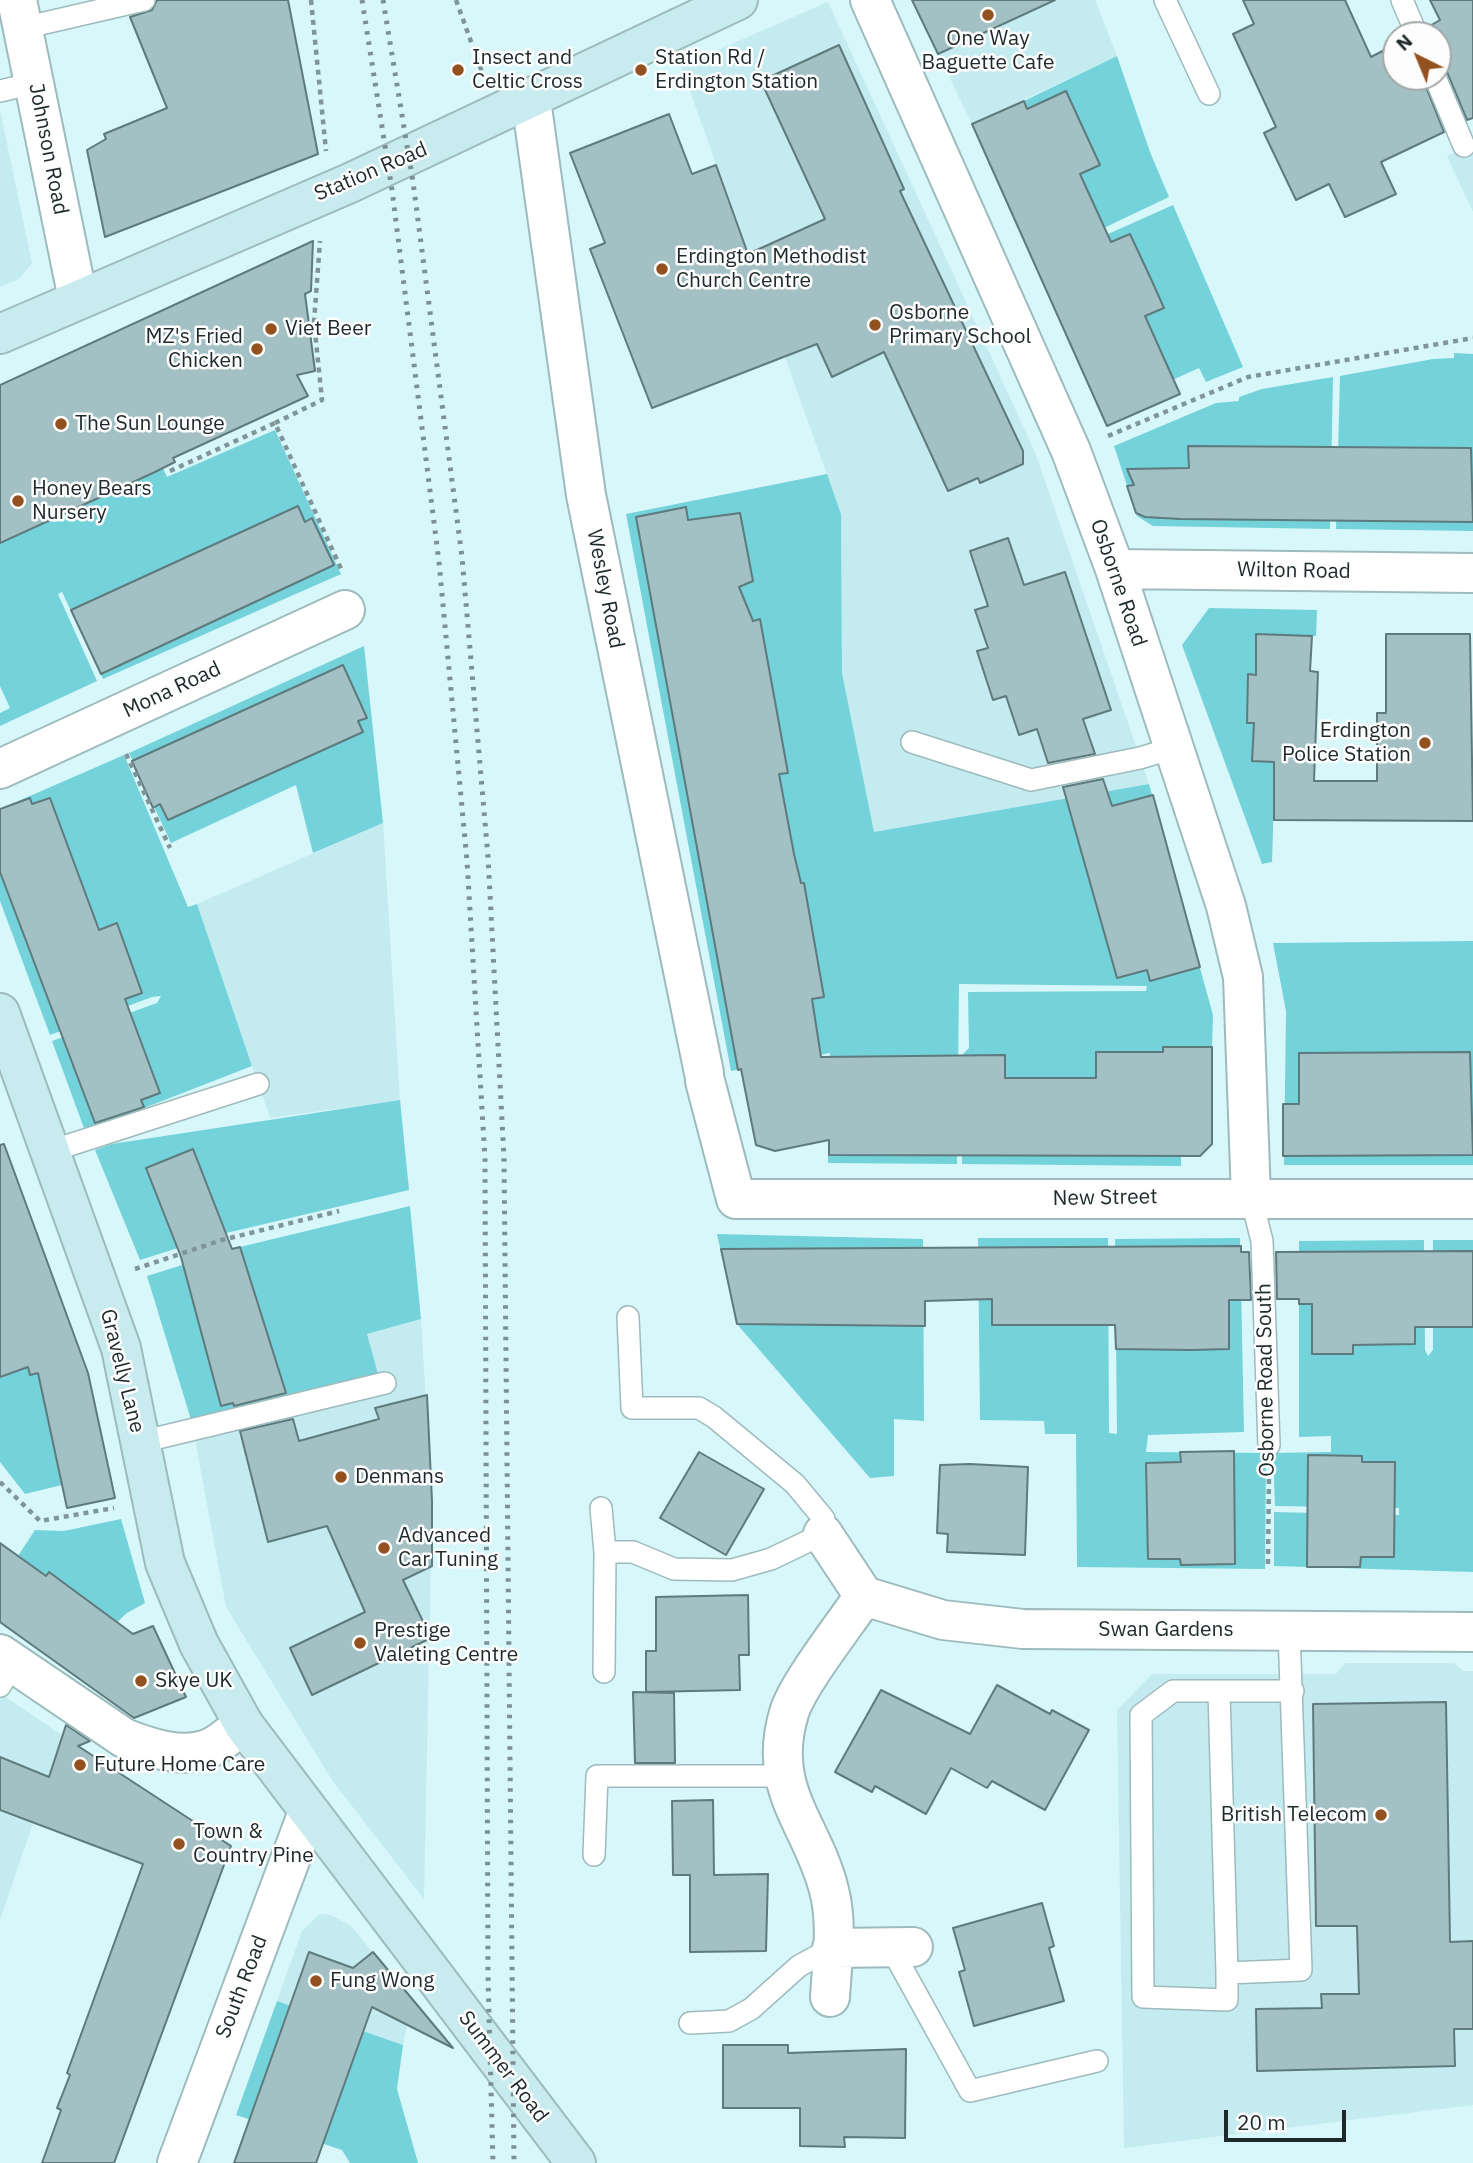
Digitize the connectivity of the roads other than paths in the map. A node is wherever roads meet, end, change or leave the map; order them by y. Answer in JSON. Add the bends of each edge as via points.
{"nodes":[{"id":1,"x":144,"y":0,"type":"edge"},
{"id":2,"x":738,"y":0,"type":"edge"},
{"id":3,"x":870,"y":0,"type":"edge"},
{"id":4,"x":1165,"y":0,"type":"edge"},
{"id":5,"x":1402,"y":0,"type":"edge"},
{"id":6,"x":20,"y":14,"type":"edge"},
{"id":7,"x":1411,"y":21,"type":"edge"},
{"id":8,"x":17,"y":87,"type":"edge"},
{"id":9,"x":1441,"y":91,"type":"edge"},
{"id":10,"x":1209,"y":94,"type":"dead end"},
{"id":11,"x":531,"y":100,"type":"junction"},
{"id":12,"x":1464,"y":146,"type":"dead end"},
{"id":13,"x":78,"y":299,"type":"junction"},
{"id":14,"x":0,"y":334,"type":"edge"},
{"id":15,"x":1115,"y":569,"type":"junction"},
{"id":16,"x":1473,"y":573,"type":"edge"},
{"id":17,"x":345,"y":610,"type":"road end"},
{"id":18,"x":912,"y":742,"type":"dead end"},
{"id":19,"x":1173,"y":747,"type":"junction"},
{"id":20,"x":0,"y":769,"type":"edge"},
{"id":21,"x":0,"y":1013,"type":"edge"},
{"id":22,"x":258,"y":1084,"type":"dead end"},
{"id":23,"x":51,"y":1151,"type":"junction"},
{"id":24,"x":1251,"y":1197,"type":"junction"},
{"id":25,"x":736,"y":1199,"type":"joint"},
{"id":26,"x":1473,"y":1199,"type":"edge"},
{"id":27,"x":628,"y":1317,"type":"dead end"},
{"id":28,"x":385,"y":1383,"type":"dead end"},
{"id":29,"x":141,"y":1442,"type":"junction"},
{"id":30,"x":1269,"y":1445,"type":"road end"},
{"id":31,"x":601,"y":1508,"type":"dead end"},
{"id":32,"x":823,"y":1534,"type":"junction"},
{"id":33,"x":606,"y":1552,"type":"junction"},
{"id":34,"x":864,"y":1596,"type":"junction"},
{"id":35,"x":1289,"y":1631,"type":"junction"},
{"id":36,"x":1473,"y":1632,"type":"edge"},
{"id":37,"x":5,"y":1668,"type":"edge"},
{"id":38,"x":604,"y":1672,"type":"dead end"},
{"id":39,"x":1293,"y":1691,"type":"junction"},
{"id":40,"x":1219,"y":1692,"type":"junction"},
{"id":41,"x":244,"y":1725,"type":"junction"},
{"id":42,"x":783,"y":1776,"type":"junction"},
{"id":43,"x":309,"y":1812,"type":"junction"},
{"id":44,"x":594,"y":1855,"type":"dead end"},
{"id":45,"x":832,"y":1948,"type":"junction"},
{"id":46,"x":902,"y":1948,"type":"joint"},
{"id":47,"x":1227,"y":1973,"type":"junction"},
{"id":48,"x":830,"y":1997,"type":"dead end"},
{"id":49,"x":690,"y":2023,"type":"dead end"},
{"id":50,"x":1097,"y":2061,"type":"dead end"},
{"id":51,"x":177,"y":2163,"type":"edge"},
{"id":52,"x":576,"y":2163,"type":"edge"}],
"edges":[{"from":1,"to":6,"type":"lane"},
{"from":2,"to":11,"type":"main road","name":"Station Road"},
{"from":3,"to":15,"type":"street","name":"Osborne Road","via":[[1071,451]]},
{"from":4,"to":10,"type":"lane"},
{"from":5,"to":7,"type":"lane"},
{"from":6,"to":8,"type":"street","name":"Johnson Road"},
{"from":8,"to":13,"type":"street","name":"Johnson Road"},
{"from":9,"to":12,"type":"lane"},
{"from":11,"to":13,"type":"main road","name":"Station Road"},
{"from":11,"to":25,"type":"street","name":"Wesley Road","via":[[586,495],[705,1077]]},
{"from":13,"to":14,"type":"main road","name":"Station Road"},
{"from":15,"to":16,"type":"street","name":"Wilton Road"},
{"from":15,"to":19,"type":"street","name":"Osborne Road"},
{"from":17,"to":20,"type":"street","name":"Mona Road"},
{"from":18,"to":19,"type":"lane","via":[[1031,780],[1129,761]]},
{"from":19,"to":24,"type":"street","name":"Osborne Road","via":[[1226,906],[1244,977]]},
{"from":21,"to":23,"type":"main road","name":"Gravelly Lane"},
{"from":22,"to":23,"type":"lane"},
{"from":23,"to":29,"type":"main road","name":"Gravelly Lane","via":[[121,1348]]},
{"from":24,"to":25,"type":"street","name":"New Street"},
{"from":24,"to":26,"type":"street","name":"New Street"},
{"from":24,"to":30,"type":"lane","name":"Osborne Road South","via":[[1262,1241]]},
{"from":27,"to":32,"type":"lane","via":[[632,1408],[699,1408],[715,1417],[795,1484],[824,1520]]},
{"from":28,"to":29,"type":"lane"},
{"from":29,"to":41,"type":"main road","name":"Gravelly Lane","via":[[166,1563],[199,1644]]},
{"from":31,"to":33,"type":"lane"},
{"from":32,"to":33,"type":"lane","via":[[771,1559],[732,1570],[674,1569],[633,1552]]},
{"from":32,"to":34,"type":"street"},
{"from":33,"to":38,"type":"lane"},
{"from":34,"to":35,"type":"street","name":"Swan Gardens","via":[[943,1620],[1023,1629]]},
{"from":34,"to":42,"type":"street","via":[[789,1710]]},
{"from":35,"to":36,"type":"street","name":"Swan Gardens"},
{"from":35,"to":39,"type":"lane"},
{"from":37,"to":41,"type":"street","via":[[146,1747],[177,1753],[211,1748]]},
{"from":39,"to":40,"type":"lane"},
{"from":39,"to":47,"type":"lane","via":[[1301,1970]]},
{"from":40,"to":47,"type":"lane"},
{"from":40,"to":47,"type":"lane","via":[[1173,1691],[1141,1715],[1143,1997],[1227,2000]]},
{"from":41,"to":43,"type":"main road","name":"Summer Road"},
{"from":42,"to":44,"type":"lane","via":[[597,1776]]},
{"from":42,"to":45,"type":"street","via":[[830,1892]]},
{"from":43,"to":51,"type":"street","name":"South Road"},
{"from":43,"to":52,"type":"main road","name":"Summer Road"},
{"from":45,"to":46,"type":"street"},
{"from":45,"to":48,"type":"street"},
{"from":45,"to":49,"type":"lane","via":[[799,1966],[751,2009],[729,2021]]},
{"from":46,"to":50,"type":"lane","via":[[970,2091]]}]}
